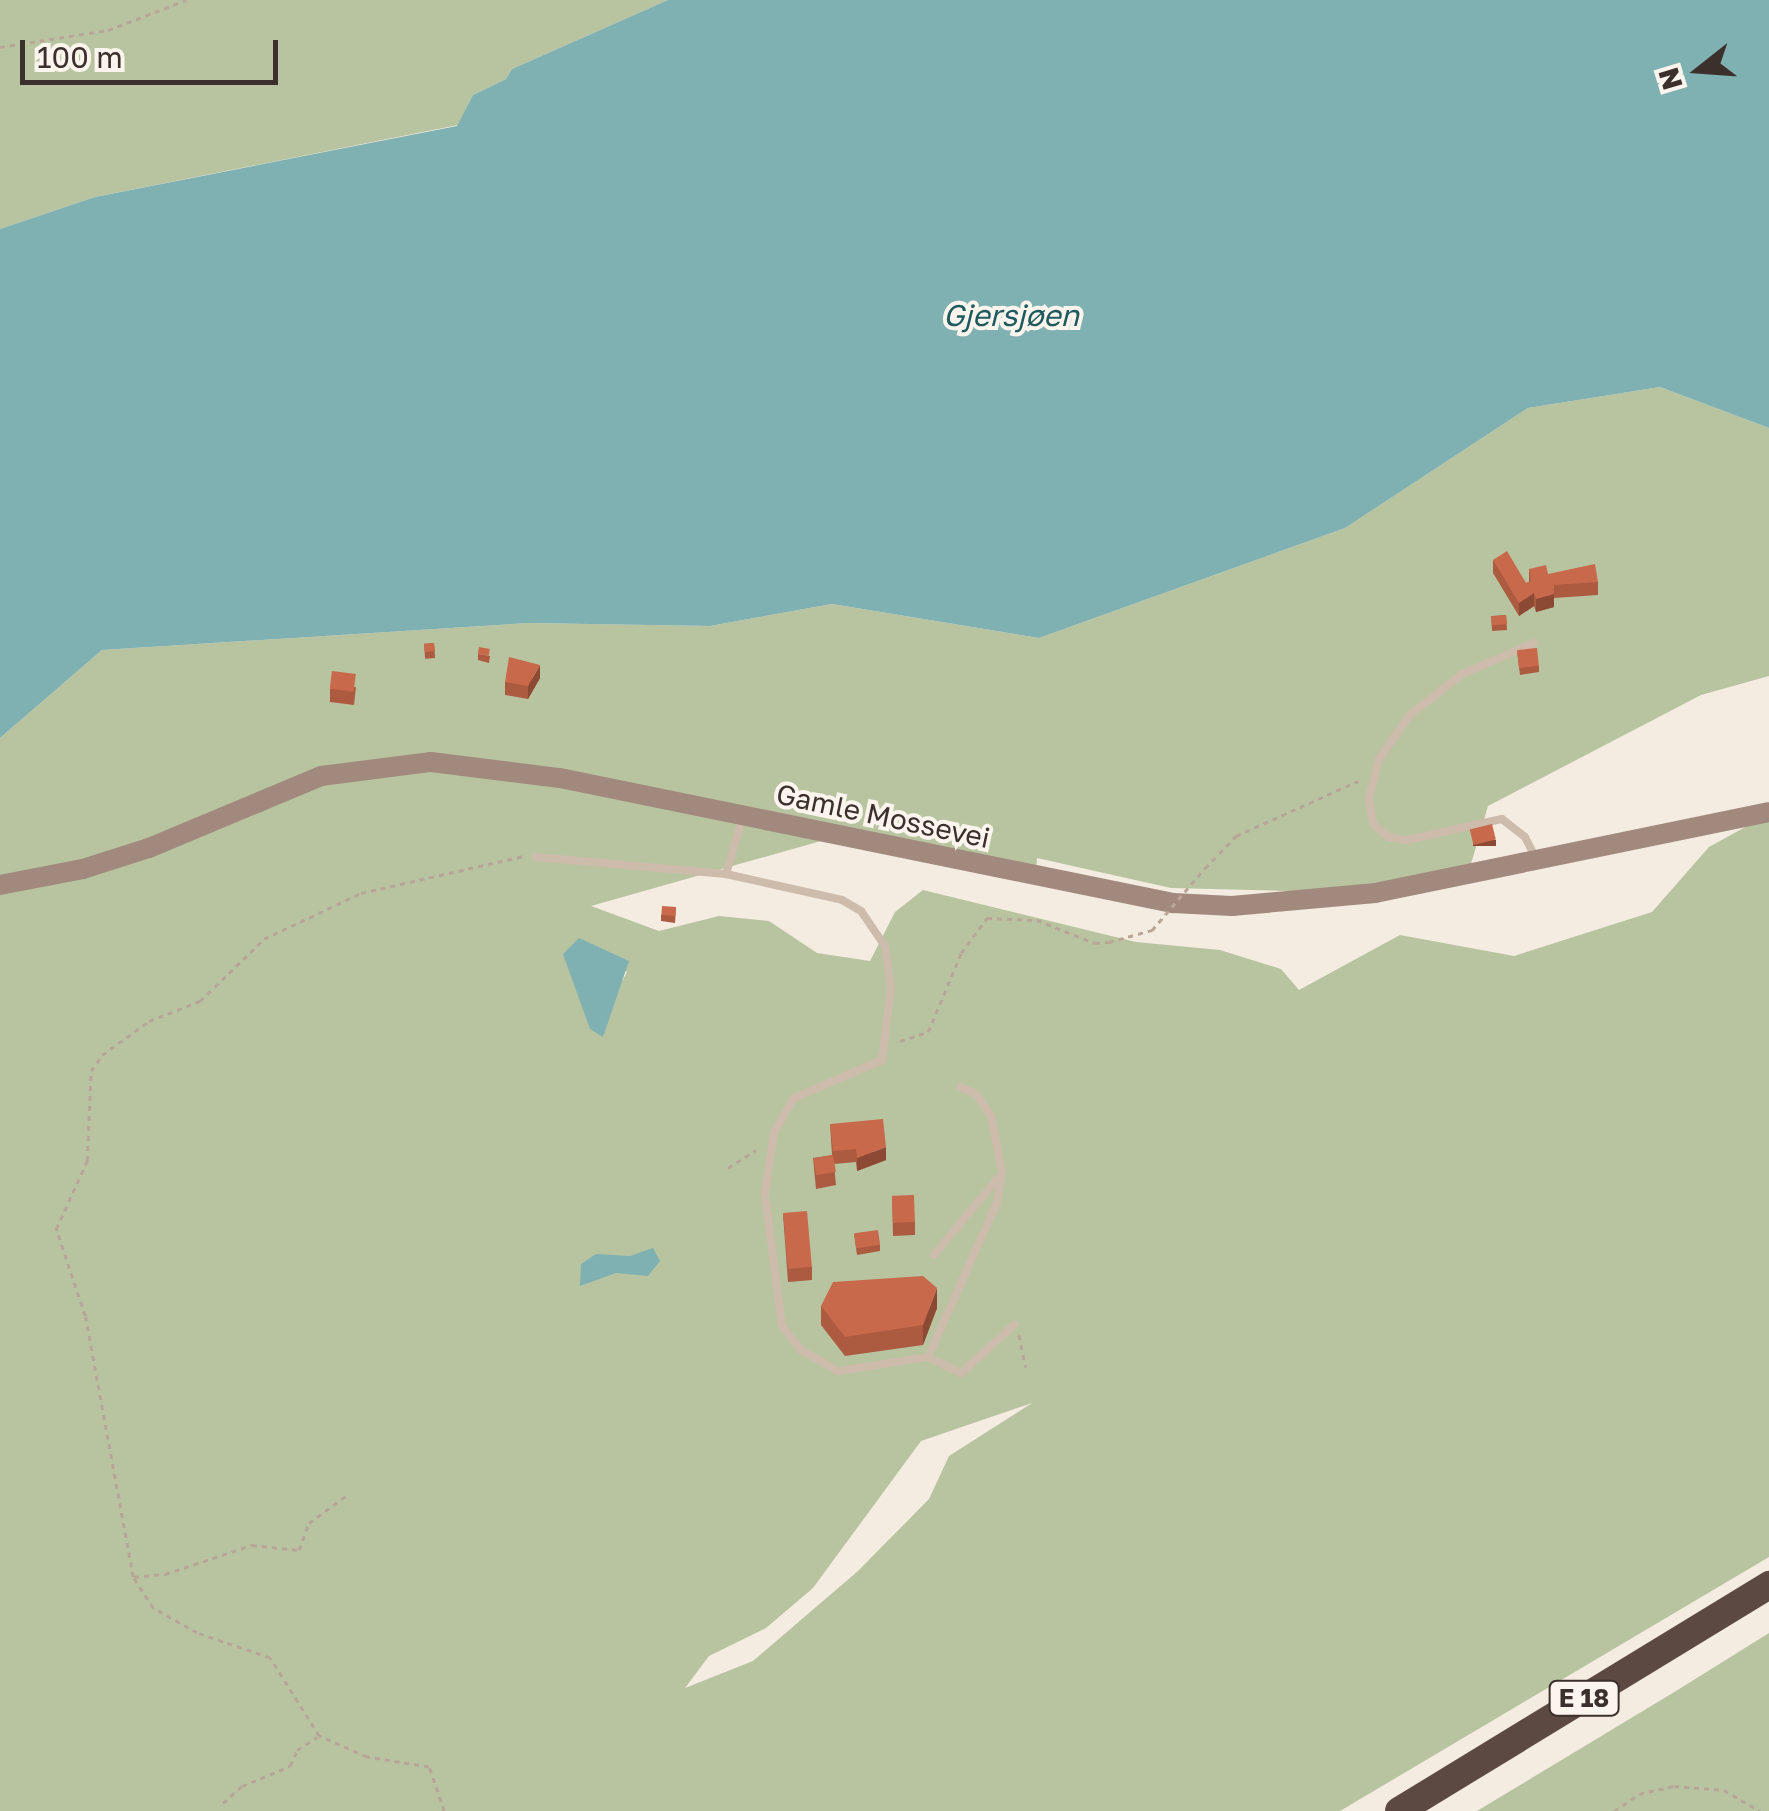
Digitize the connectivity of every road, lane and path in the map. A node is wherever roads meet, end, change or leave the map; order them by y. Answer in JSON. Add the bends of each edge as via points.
{"nodes":[{"id":1,"x":186,"y":0,"type":"edge"},
{"id":2,"x":0,"y":47,"type":"edge"},
{"id":3,"x":1534,"y":643,"type":"dead end"},
{"id":4,"x":1373,"y":774,"type":"junction"},
{"id":5,"x":1769,"y":812,"type":"edge"},
{"id":6,"x":743,"y":815,"type":"junction"},
{"id":7,"x":536,"y":857,"type":"joint"},
{"id":8,"x":1536,"y":861,"type":"junction"},
{"id":9,"x":726,"y":874,"type":"junction"},
{"id":10,"x":0,"y":885,"type":"edge"},
{"id":11,"x":884,"y":1046,"type":"junction"},
{"id":12,"x":960,"y":1087,"type":"dead end"},
{"id":13,"x":774,"y":1132,"type":"junction"},
{"id":14,"x":728,"y":1168,"type":"dead end"},
{"id":15,"x":1002,"y":1172,"type":"junction"},
{"id":16,"x":934,"y":1255,"type":"dead end"},
{"id":17,"x":1014,"y":1324,"type":"joint"},
{"id":18,"x":928,"y":1358,"type":"junction"},
{"id":19,"x":1026,"y":1367,"type":"dead end"},
{"id":20,"x":346,"y":1494,"type":"dead end"},
{"id":21,"x":132,"y":1577,"type":"junction"},
{"id":22,"x":1769,"y":1585,"type":"edge"},
{"id":23,"x":1769,"y":1602,"type":"edge"},
{"id":24,"x":318,"y":1736,"type":"junction"},
{"id":25,"x":223,"y":1803,"type":"dead end"},
{"id":26,"x":444,"y":1811,"type":"edge"},
{"id":27,"x":1399,"y":1811,"type":"edge"},
{"id":28,"x":1426,"y":1811,"type":"edge"},
{"id":29,"x":1614,"y":1811,"type":"edge"},
{"id":30,"x":1760,"y":1811,"type":"edge"}],
"edges":[{"from":1,"to":2,"type":"path","via":[[108,30]]},
{"from":3,"to":4,"type":"lane","via":[[1436,691],[1392,736]]},
{"from":4,"to":8,"type":"lane","via":[[1372,819],[1388,837],[1407,840],[1502,819],[1525,837]]},
{"from":4,"to":11,"type":"path","bridge":true,"via":[[1236,836],[1152,930],[1110,942],[1037,920],[987,918],[961,953],[928,1032]]},
{"from":5,"to":8,"type":"main road","name":"Gamle Mossevei"},
{"from":6,"to":8,"type":"main road","name":"Gamle Mossevei","via":[[1173,902],[1232,906],[1375,892]]},
{"from":6,"to":9,"type":"lane"},
{"from":6,"to":10,"type":"main road","name":"Gamle Mossevei","via":[[486,766],[369,765],[321,776],[83,870]]},
{"from":7,"to":9,"type":"lane"},
{"from":7,"to":21,"type":"path","via":[[488,860],[361,893],[264,939],[200,1001],[149,1021],[91,1071],[92,1137],[56,1229],[85,1316]]},
{"from":9,"to":11,"type":"lane","via":[[861,910],[885,946],[891,988]]},
{"from":11,"to":13,"type":"lane","via":[[882,1060],[794,1098]]},
{"from":12,"to":15,"type":"lane","via":[[976,1094],[991,1116]]},
{"from":13,"to":14,"type":"path","via":[[763,1147]]},
{"from":13,"to":18,"type":"lane","via":[[766,1194],[787,1338],[838,1370]]},
{"from":15,"to":16,"type":"lane"},
{"from":15,"to":18,"type":"lane","via":[[990,1219]]},
{"from":17,"to":18,"type":"lane","via":[[972,1369],[961,1373]]},
{"from":17,"to":19,"type":"path"},
{"from":20,"to":21,"type":"path","via":[[309,1523],[299,1550],[252,1545],[165,1574]]},
{"from":21,"to":24,"type":"path","via":[[153,1608],[197,1633],[270,1658]]},
{"from":22,"to":27,"type":"highway","number":"E 18"},
{"from":23,"to":28,"type":"highway","number":"E 18"},
{"from":24,"to":25,"type":"path","via":[[297,1750],[290,1766],[242,1786]]},
{"from":24,"to":26,"type":"path","via":[[368,1757],[429,1767]]},
{"from":29,"to":30,"type":"path","via":[[1639,1794],[1674,1786],[1724,1790]]}]}
